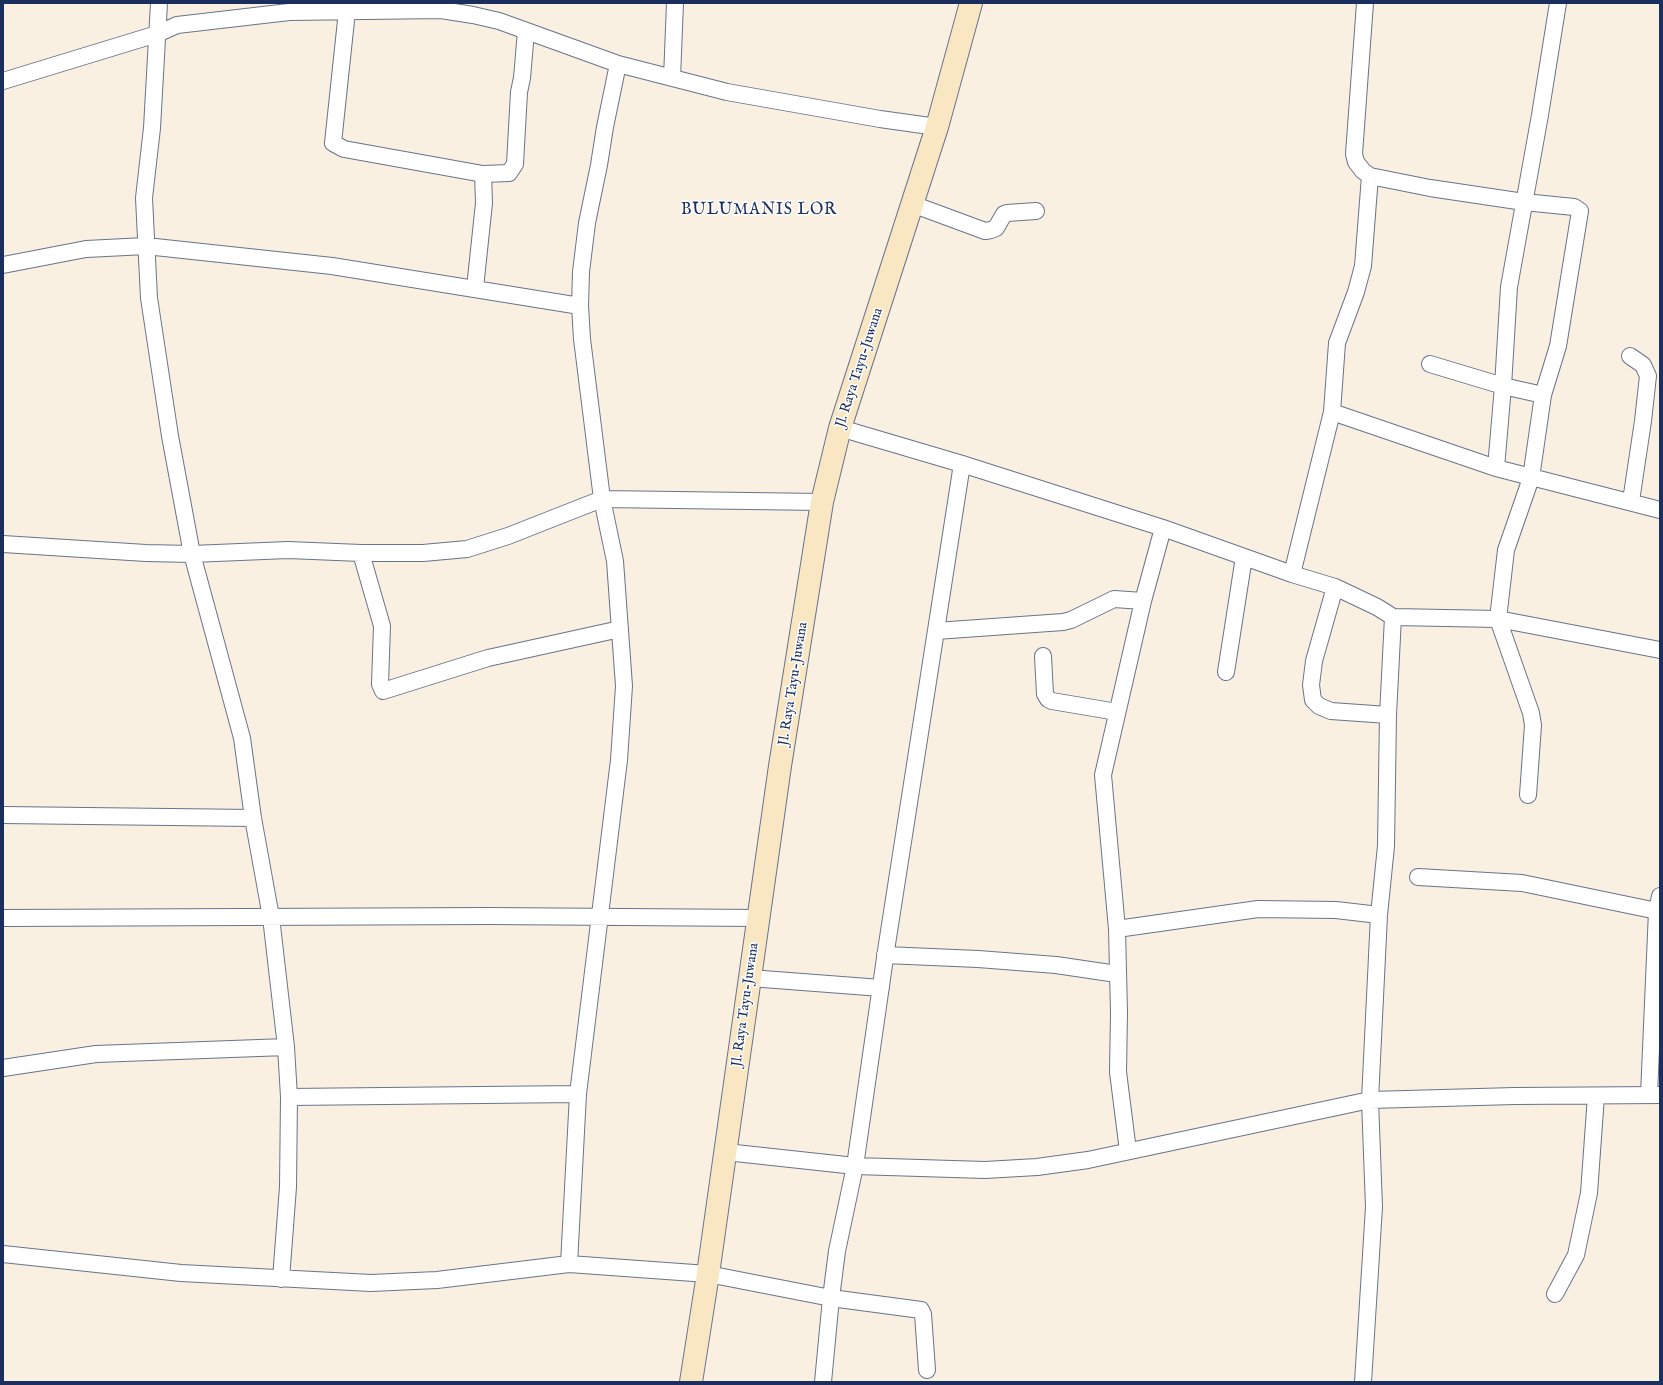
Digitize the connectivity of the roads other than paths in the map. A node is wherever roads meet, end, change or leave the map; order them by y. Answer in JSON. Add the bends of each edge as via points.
{"nodes":[{"id":1,"x":159,"y":3,"type":"edge"},
{"id":2,"x":675,"y":3,"type":"edge"},
{"id":3,"x":971,"y":3,"type":"edge"},
{"id":4,"x":1365,"y":3,"type":"edge"},
{"id":5,"x":1558,"y":3,"type":"edge"},
{"id":6,"x":347,"y":11,"type":"junction"},
{"id":7,"x":526,"y":31,"type":"junction"},
{"id":8,"x":157,"y":34,"type":"junction"},
{"id":9,"x":618,"y":64,"type":"junction"},
{"id":10,"x":672,"y":78,"type":"junction"},
{"id":11,"x":3,"y":81,"type":"edge"},
{"id":12,"x":937,"y":126,"type":"junction"},
{"id":13,"x":483,"y":174,"type":"junction"},
{"id":14,"x":1370,"y":176,"type":"junction"},
{"id":15,"x":1524,"y":202,"type":"junction"},
{"id":16,"x":912,"y":204,"type":"junction"},
{"id":17,"x":1036,"y":211,"type":"dead end"},
{"id":18,"x":146,"y":246,"type":"junction"},
{"id":19,"x":3,"y":265,"type":"edge"},
{"id":20,"x":475,"y":288,"type":"junction"},
{"id":21,"x":580,"y":306,"type":"junction"},
{"id":22,"x":1630,"y":356,"type":"dead end"},
{"id":23,"x":1430,"y":364,"type":"dead end"},
{"id":24,"x":1503,"y":386,"type":"junction"},
{"id":25,"x":1543,"y":395,"type":"junction"},
{"id":26,"x":1332,"y":412,"type":"junction"},
{"id":27,"x":840,"y":428,"type":"junction"},
{"id":28,"x":962,"y":464,"type":"junction"},
{"id":29,"x":1496,"y":468,"type":"junction"},
{"id":30,"x":1532,"y":478,"type":"junction"},
{"id":31,"x":602,"y":499,"type":"junction"},
{"id":32,"x":822,"y":502,"type":"junction"},
{"id":33,"x":1631,"y":502,"type":"junction"},
{"id":34,"x":1660,"y":510,"type":"edge"},
{"id":35,"x":1163,"y":528,"type":"junction"},
{"id":36,"x":3,"y":544,"type":"edge"},
{"id":37,"x":361,"y":553,"type":"junction"},
{"id":38,"x":192,"y":554,"type":"junction"},
{"id":39,"x":1244,"y":557,"type":"junction"},
{"id":40,"x":1292,"y":574,"type":"junction"},
{"id":41,"x":1335,"y":587,"type":"junction"},
{"id":42,"x":1143,"y":601,"type":"junction"},
{"id":43,"x":1393,"y":617,"type":"junction"},
{"id":44,"x":1498,"y":619,"type":"junction"},
{"id":45,"x":620,"y":629,"type":"junction"},
{"id":46,"x":936,"y":631,"type":"junction"},
{"id":47,"x":1660,"y":650,"type":"edge"},
{"id":48,"x":1043,"y":656,"type":"dead end"},
{"id":49,"x":1226,"y":672,"type":"dead end"},
{"id":50,"x":1117,"y":712,"type":"junction"},
{"id":51,"x":1388,"y":715,"type":"junction"},
{"id":52,"x":1528,"y":795,"type":"dead end"},
{"id":53,"x":3,"y":815,"type":"edge"},
{"id":54,"x":253,"y":818,"type":"junction"},
{"id":55,"x":1418,"y":877,"type":"dead end"},
{"id":56,"x":1659,"y":903,"type":"edge"},
{"id":57,"x":1379,"y":915,"type":"junction"},
{"id":58,"x":271,"y":917,"type":"junction"},
{"id":59,"x":600,"y":917,"type":"junction"},
{"id":60,"x":3,"y":918,"type":"edge"},
{"id":61,"x":758,"y":918,"type":"junction"},
{"id":62,"x":1117,"y":929,"type":"junction"},
{"id":63,"x":885,"y":955,"type":"junction"},
{"id":64,"x":1117,"y":974,"type":"junction"},
{"id":65,"x":750,"y":978,"type":"junction"},
{"id":66,"x":881,"y":988,"type":"junction"},
{"id":67,"x":286,"y":1047,"type":"junction"},
{"id":68,"x":3,"y":1068,"type":"edge"},
{"id":69,"x":578,"y":1094,"type":"junction"},
{"id":70,"x":1655,"y":1095,"type":"edge"},
{"id":71,"x":1596,"y":1096,"type":"junction"},
{"id":72,"x":289,"y":1097,"type":"junction"},
{"id":73,"x":1370,"y":1100,"type":"junction"},
{"id":74,"x":1128,"y":1151,"type":"junction"},
{"id":75,"x":726,"y":1152,"type":"junction"},
{"id":76,"x":855,"y":1166,"type":"junction"},
{"id":77,"x":3,"y":1254,"type":"edge"},
{"id":78,"x":569,"y":1264,"type":"junction"},
{"id":79,"x":708,"y":1274,"type":"junction"},
{"id":80,"x":281,"y":1279,"type":"junction"},
{"id":81,"x":1555,"y":1294,"type":"dead end"},
{"id":82,"x":831,"y":1298,"type":"junction"},
{"id":83,"x":927,"y":1370,"type":"dead end"},
{"id":84,"x":691,"y":1382,"type":"edge"},
{"id":85,"x":823,"y":1382,"type":"edge"},
{"id":86,"x":1363,"y":1382,"type":"edge"}],
"edges":[{"from":1,"to":8,"type":"street"},
{"from":2,"to":10,"type":"street"},
{"from":3,"to":12,"type":"main road","name":"Jl. Raya Tayu-Juwana"},
{"from":4,"to":14,"type":"street","via":[[1354,154],[1359,167]]},
{"from":5,"to":15,"type":"street"},
{"from":6,"to":7,"type":"street","via":[[441,10],[499,21]]},
{"from":6,"to":8,"type":"street","via":[[289,12],[234,17],[177,25]]},
{"from":6,"to":13,"type":"street","via":[[333,144],[344,149]]},
{"from":7,"to":9,"type":"street"},
{"from":7,"to":13,"type":"street","via":[[515,164],[509,173]]},
{"from":8,"to":11,"type":"street"},
{"from":8,"to":18,"type":"street","via":[[152,128],[144,198]]},
{"from":9,"to":10,"type":"street"},
{"from":9,"to":21,"type":"street","via":[[587,223]]},
{"from":10,"to":12,"type":"street","via":[[727,92],[880,119]]},
{"from":12,"to":16,"type":"main road","name":"Jl. Raya Tayu-Juwana"},
{"from":13,"to":20,"type":"street","via":[[484,203]]},
{"from":14,"to":15,"type":"street"},
{"from":14,"to":26,"type":"street","via":[[1363,266],[1338,343]]},
{"from":15,"to":24,"type":"street","via":[[1509,287]]},
{"from":15,"to":25,"type":"street","via":[[1574,207],[1580,211],[1558,346]]},
{"from":16,"to":17,"type":"street","via":[[985,231],[996,228],[1004,214]]},
{"from":16,"to":27,"type":"main road","name":"Jl. Raya Tayu-Juwana"},
{"from":18,"to":19,"type":"street","via":[[86,249]]},
{"from":18,"to":20,"type":"street","via":[[332,266]]},
{"from":18,"to":38,"type":"street","via":[[149,298],[168,428]]},
{"from":20,"to":21,"type":"street"},
{"from":21,"to":31,"type":"street"},
{"from":22,"to":33,"type":"street","via":[[1643,365],[1648,376]]},
{"from":23,"to":24,"type":"street"},
{"from":24,"to":25,"type":"street"},
{"from":24,"to":29,"type":"street"},
{"from":25,"to":30,"type":"street"},
{"from":26,"to":29,"type":"street"},
{"from":26,"to":40,"type":"street"},
{"from":27,"to":28,"type":"street"},
{"from":27,"to":32,"type":"main road","name":"Jl. Raya Tayu-Juwana"},
{"from":28,"to":35,"type":"street"},
{"from":28,"to":46,"type":"street"},
{"from":29,"to":30,"type":"street"},
{"from":30,"to":33,"type":"street"},
{"from":30,"to":44,"type":"street","via":[[1506,550]]},
{"from":31,"to":32,"type":"street"},
{"from":31,"to":37,"type":"street","via":[[508,536],[467,549],[423,553]]},
{"from":31,"to":45,"type":"street","via":[[615,561]]},
{"from":32,"to":61,"type":"main road","name":"Jl. Raya Tayu-Juwana"},
{"from":33,"to":34,"type":"street"},
{"from":35,"to":39,"type":"street"},
{"from":35,"to":42,"type":"street"},
{"from":36,"to":38,"type":"street"},
{"from":37,"to":38,"type":"street","via":[[288,550]]},
{"from":37,"to":45,"type":"street","via":[[382,626],[380,684],[384,691],[488,658]]},
{"from":38,"to":54,"type":"street","via":[[242,738]]},
{"from":39,"to":40,"type":"street"},
{"from":39,"to":49,"type":"street"},
{"from":40,"to":41,"type":"street"},
{"from":41,"to":43,"type":"street"},
{"from":41,"to":51,"type":"street","via":[[1314,661],[1311,685],[1313,700],[1319,706],[1331,710]]},
{"from":42,"to":46,"type":"street","via":[[1114,599],[1063,622]]},
{"from":42,"to":50,"type":"street"},
{"from":43,"to":44,"type":"street"},
{"from":43,"to":51,"type":"street"},
{"from":44,"to":47,"type":"street"},
{"from":44,"to":52,"type":"street","via":[[1531,713],[1533,725]]},
{"from":45,"to":59,"type":"street","via":[[624,686],[619,760]]},
{"from":46,"to":63,"type":"street"},
{"from":48,"to":50,"type":"street","via":[[1045,694],[1048,699]]},
{"from":50,"to":62,"type":"street","via":[[1103,776]]},
{"from":51,"to":57,"type":"street","via":[[1386,846]]},
{"from":53,"to":54,"type":"street"},
{"from":54,"to":58,"type":"street"},
{"from":55,"to":56,"type":"street","via":[[1527,884]]},
{"from":56,"to":70,"type":"street"},
{"from":57,"to":62,"type":"street","via":[[1336,910],[1258,909]]},
{"from":57,"to":73,"type":"street"},
{"from":58,"to":59,"type":"street"},
{"from":58,"to":60,"type":"street"},
{"from":58,"to":67,"type":"street"},
{"from":59,"to":61,"type":"street"},
{"from":59,"to":69,"type":"street"},
{"from":61,"to":65,"type":"main road","name":"Jl. Raya Tayu-Juwana"},
{"from":62,"to":64,"type":"street"},
{"from":63,"to":64,"type":"street","via":[[1056,965]]},
{"from":63,"to":66,"type":"street"},
{"from":64,"to":74,"type":"street","via":[[1118,1072]]},
{"from":65,"to":66,"type":"street"},
{"from":65,"to":75,"type":"main road","name":"Jl. Raya Tayu-Juwana"},
{"from":66,"to":76,"type":"street"},
{"from":67,"to":68,"type":"street","via":[[96,1054]]},
{"from":67,"to":72,"type":"street"},
{"from":69,"to":72,"type":"street"},
{"from":69,"to":78,"type":"street"},
{"from":70,"to":71,"type":"street"},
{"from":71,"to":73,"type":"street"},
{"from":71,"to":81,"type":"street","via":[[1589,1193],[1576,1254]]},
{"from":72,"to":80,"type":"street","via":[[288,1187]]},
{"from":73,"to":74,"type":"street"},
{"from":73,"to":86,"type":"street","via":[[1374,1207]]},
{"from":74,"to":76,"type":"street","via":[[1037,1167],[985,1170]]},
{"from":75,"to":76,"type":"street"},
{"from":75,"to":79,"type":"main road","name":"Jl. Raya Tayu-Juwana"},
{"from":76,"to":82,"type":"street","via":[[837,1251]]},
{"from":77,"to":80,"type":"street","via":[[181,1273]]},
{"from":78,"to":79,"type":"street"},
{"from":78,"to":80,"type":"street","via":[[437,1280],[371,1283]]},
{"from":79,"to":82,"type":"street"},
{"from":79,"to":84,"type":"main road","name":"Jl. Raya Tayu-Juwana"},
{"from":82,"to":83,"type":"street","via":[[921,1310]]},
{"from":82,"to":85,"type":"street"}]}
